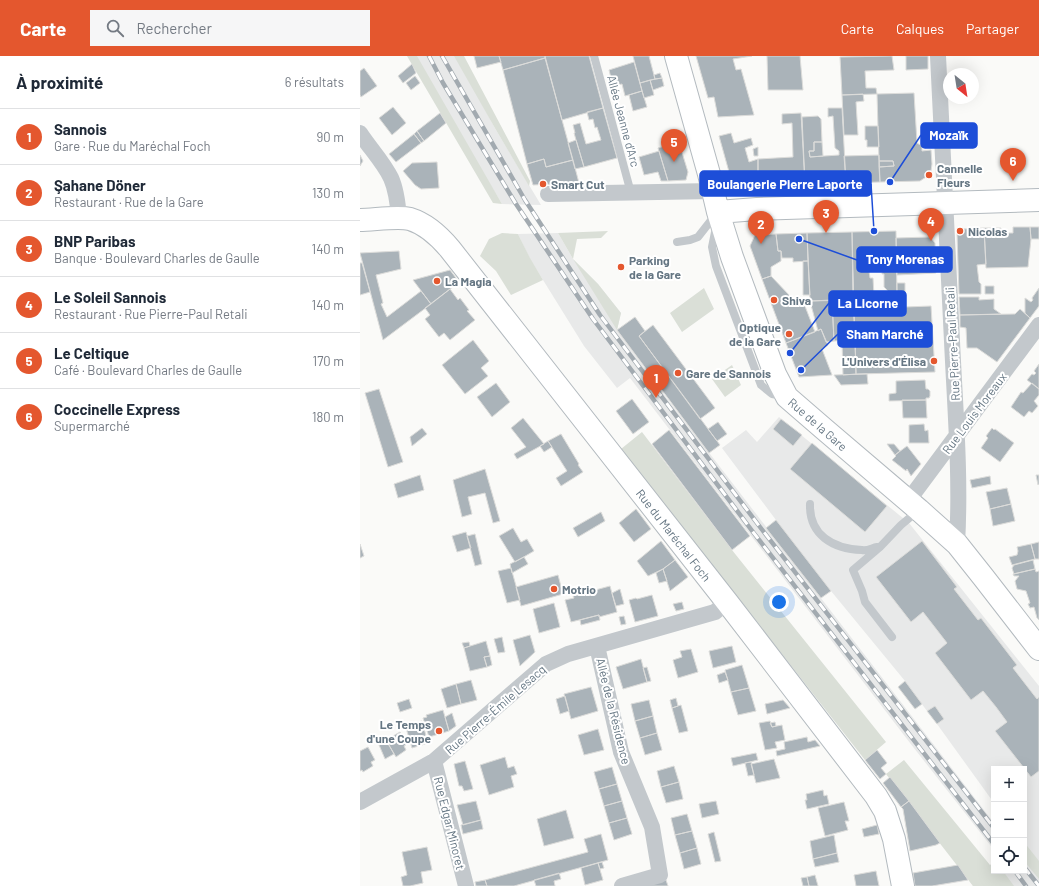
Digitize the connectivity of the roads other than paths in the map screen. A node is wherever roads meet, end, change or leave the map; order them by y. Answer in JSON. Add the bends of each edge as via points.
{"nodes":[{"id":1,"x":594,"y":56,"type":"edge"},
{"id":2,"x":676,"y":56,"type":"edge"},
{"id":3,"x":938,"y":56,"type":"edge"},
{"id":4,"x":360,"y":133,"type":"edge"},
{"id":5,"x":713,"y":191,"type":"junction"},
{"id":6,"x":631,"y":193,"type":"junction"},
{"id":7,"x":548,"y":194,"type":"dead end"},
{"id":8,"x":1039,"y":200,"type":"edge"},
{"id":9,"x":945,"y":203,"type":"junction"},
{"id":10,"x":718,"y":212,"type":"junction"},
{"id":11,"x":398,"y":218,"type":"junction"},
{"id":12,"x":360,"y":220,"type":"edge"},
{"id":13,"x":677,"y":242,"type":"dead end"},
{"id":14,"x":1039,"y":325,"type":"edge"},
{"id":15,"x":957,"y":436,"type":"junction"},
{"id":16,"x":810,"y":504,"type":"dead end"},
{"id":17,"x":914,"y":505,"type":"junction"},
{"id":18,"x":957,"y":544,"type":"junction"},
{"id":19,"x":880,"y":547,"type":"junction"},
{"id":20,"x":727,"y":602,"type":"junction"},
{"id":21,"x":892,"y":637,"type":"dead end"},
{"id":22,"x":597,"y":646,"type":"junction"},
{"id":23,"x":1039,"y":649,"type":"edge"},
{"id":24,"x":434,"y":761,"type":"junction"},
{"id":25,"x":360,"y":802,"type":"edge"},
{"id":26,"x":466,"y":886,"type":"edge"},
{"id":27,"x":622,"y":886,"type":"edge"},
{"id":28,"x":903,"y":886,"type":"edge"}],
"edges":[{"from":1,"to":6,"type":"lane","name":"Allée Jeanne d'Arc"},
{"from":2,"to":5,"type":"main road","name":"Rue de la Gare"},
{"from":3,"to":9,"type":"street","name":"Rue Pierre-Paul Retali"},
{"from":4,"to":11,"type":"street","via":[[391,178],[398,206]]},
{"from":5,"to":6,"type":"street"},
{"from":5,"to":10,"type":"main road","name":"Rue de la Gare"},
{"from":6,"to":7,"type":"street"},
{"from":8,"to":9,"type":"main road"},
{"from":9,"to":10,"type":"main road"},
{"from":9,"to":15,"type":"street","name":"Rue Pierre-Paul Retali"},
{"from":10,"to":13,"type":"lane","via":[[698,237]]},
{"from":10,"to":17,"type":"main road","name":"Rue de la Gare","via":[[775,374],[787,396]]},
{"from":11,"to":12,"type":"main road","name":"Rue du Maréchal Foch"},
{"from":11,"to":20,"type":"main road","name":"Rue du Maréchal Foch","via":[[410,219],[426,228],[450,249]]},
{"from":14,"to":15,"type":"street","name":"Rue Louis Moreaux"},
{"from":15,"to":17,"type":"street","name":"Rue Louis Moreaux"},
{"from":15,"to":18,"type":"street","name":"Rue Pierre-Paul Retali"},
{"from":16,"to":19,"type":"lane","via":[[813,523],[818,533],[826,540],[841,547],[863,551]]},
{"from":17,"to":18,"type":"main road","name":"Rue de la Gare"},
{"from":17,"to":19,"type":"lane","via":[[901,525]]},
{"from":18,"to":23,"type":"main road","name":"Rue de la Gare"},
{"from":19,"to":21,"type":"lane","via":[[853,570],[865,602]]},
{"from":20,"to":22,"type":"street","name":"Rue Pierre-Émile Lesacq","via":[[715,612]]},
{"from":20,"to":28,"type":"main road","name":"Rue du Maréchal Foch","via":[[876,796],[885,811],[894,839]]},
{"from":22,"to":24,"type":"street","name":"Rue Pierre-Émile Lesacq","via":[[568,654],[546,664]]},
{"from":22,"to":27,"type":"street","name":"Allée de la Résidence","via":[[621,752],[652,827],[660,875]]},
{"from":24,"to":25,"type":"street","name":"Rue Pierre-Émile Lesacq"},
{"from":24,"to":26,"type":"street","name":"Rue Edgar Minoret"}]}
